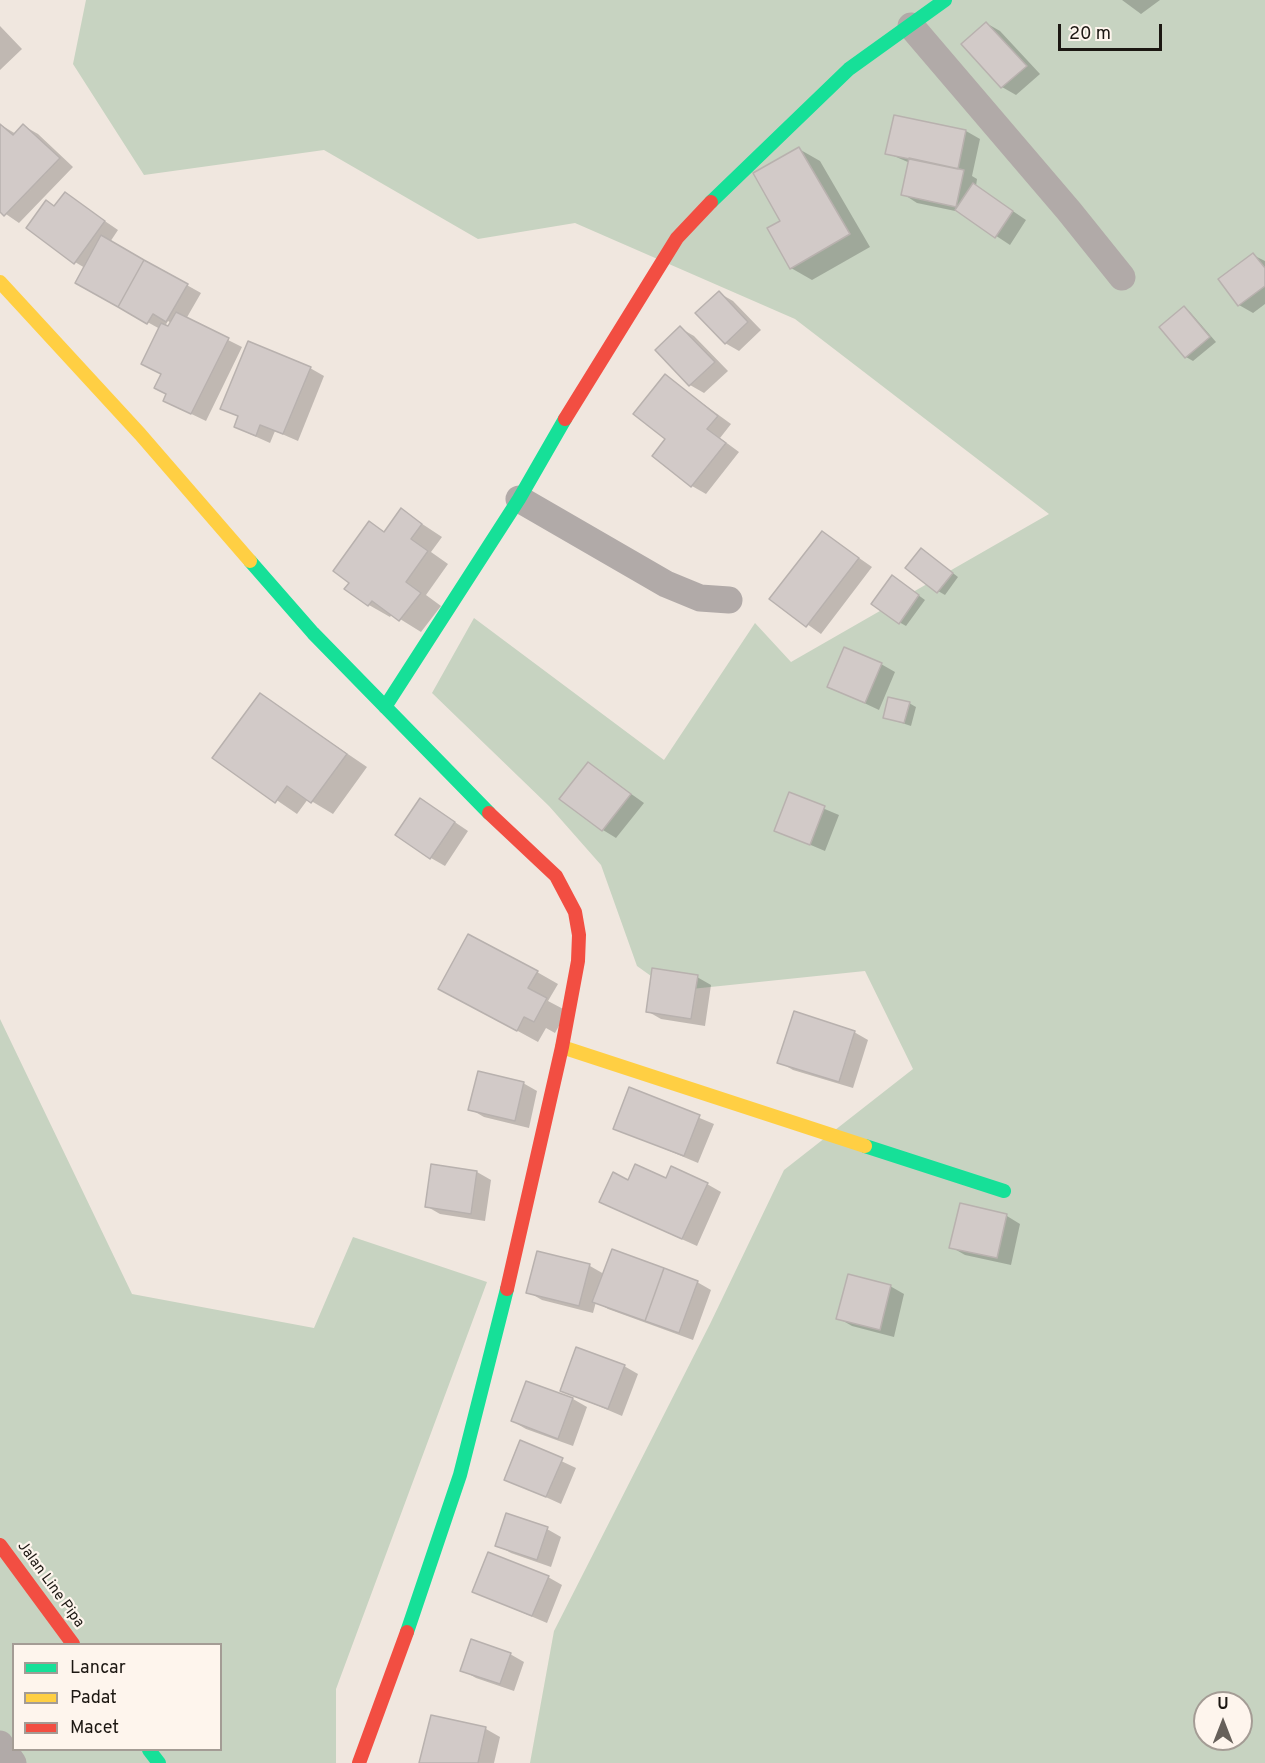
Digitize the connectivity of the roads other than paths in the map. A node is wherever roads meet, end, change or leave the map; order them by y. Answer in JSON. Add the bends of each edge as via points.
{"nodes":[{"id":1,"x":945,"y":0,"type":"edge"},
{"id":2,"x":911,"y":26,"type":"junction"},
{"id":3,"x":1122,"y":278,"type":"dead end"},
{"id":4,"x":0,"y":282,"type":"edge"},
{"id":5,"x":519,"y":499,"type":"junction"},
{"id":6,"x":729,"y":600,"type":"dead end"},
{"id":7,"x":385,"y":707,"type":"junction"},
{"id":8,"x":562,"y":1047,"type":"junction"},
{"id":9,"x":1004,"y":1191,"type":"dead end"},
{"id":10,"x":0,"y":1545,"type":"edge"},
{"id":11,"x":72,"y":1643,"type":"edge"},
{"id":12,"x":0,"y":1744,"type":"edge"},
{"id":13,"x":13,"y":1763,"type":"edge"},
{"id":14,"x":359,"y":1763,"type":"edge"}],
"edges":[{"from":1,"to":2,"type":"street"},
{"from":2,"to":3,"type":"street"},
{"from":2,"to":5,"type":"street","via":[[849,69],[677,238],[579,394]]},
{"from":4,"to":7,"type":"street","via":[[140,434],[313,633]]},
{"from":5,"to":6,"type":"street","via":[[666,584],[700,598]]},
{"from":5,"to":7,"type":"street"},
{"from":7,"to":8,"type":"street","via":[[556,876],[575,912],[578,961]]},
{"from":8,"to":9,"type":"street"},
{"from":8,"to":14,"type":"street","via":[[519,1241],[460,1475],[421,1596]]},
{"from":10,"to":11,"type":"street","name":"Jalan Line Pipa"},
{"from":12,"to":13,"type":"street"}]}
